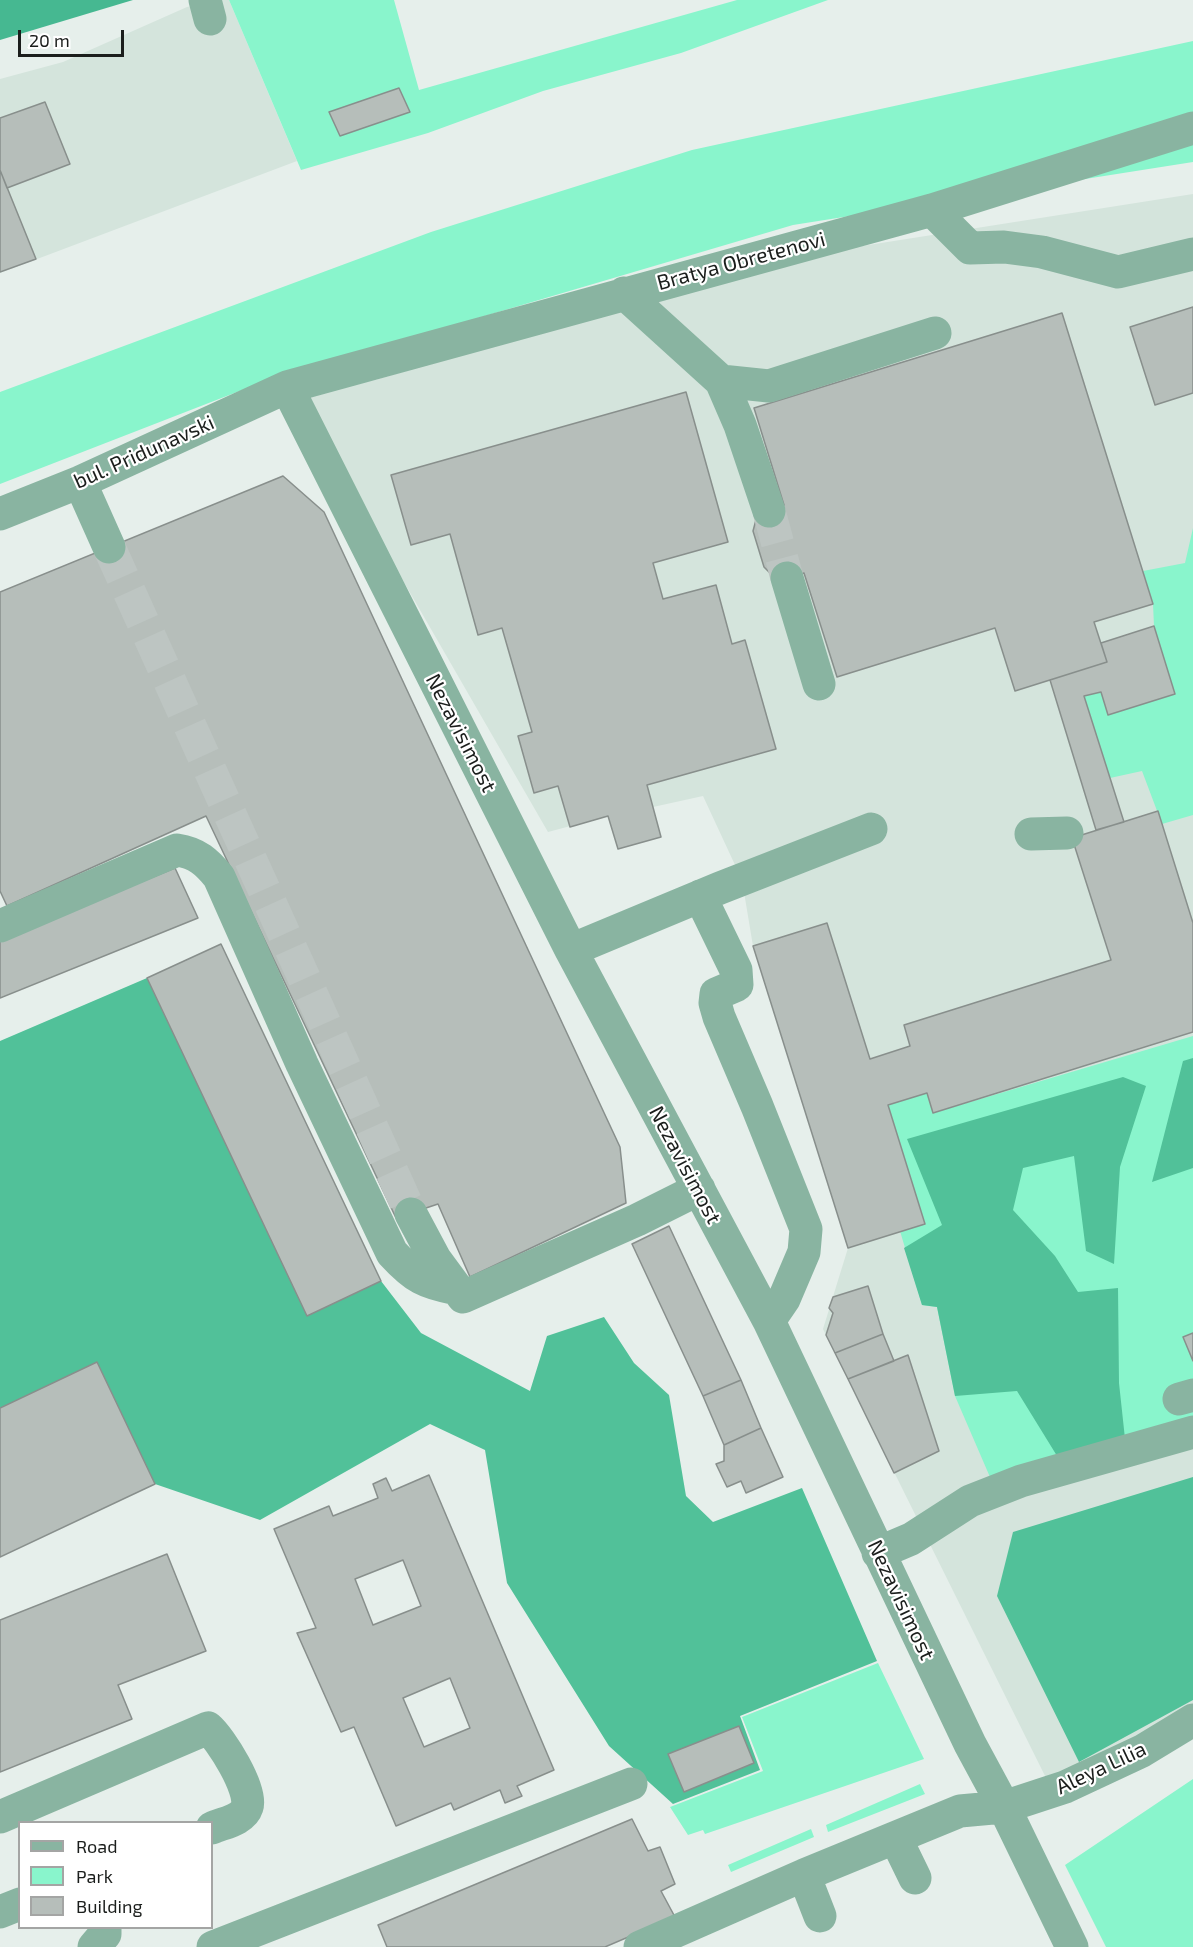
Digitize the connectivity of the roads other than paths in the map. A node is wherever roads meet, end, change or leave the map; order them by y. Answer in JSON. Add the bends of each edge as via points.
{"nodes":[{"id":1,"x":1193,"y":128,"type":"edge"},
{"id":2,"x":932,"y":210,"type":"junction"},
{"id":3,"x":1193,"y":254,"type":"edge"},
{"id":4,"x":624,"y":293,"type":"junction"},
{"id":5,"x":935,"y":333,"type":"dead end"},
{"id":6,"x":721,"y":381,"type":"junction"},
{"id":7,"x":288,"y":387,"type":"junction"},
{"id":8,"x":80,"y":482,"type":"junction"},
{"id":9,"x":769,"y":511,"type":"tunnel mouth"},
{"id":10,"x":0,"y":514,"type":"edge"},
{"id":11,"x":109,"y":547,"type":"tunnel mouth"},
{"id":12,"x":787,"y":578,"type":"tunnel mouth"},
{"id":13,"x":819,"y":684,"type":"dead end"},
{"id":14,"x":871,"y":830,"type":"dead end"},
{"id":15,"x":1067,"y":833,"type":"dead end"},
{"id":16,"x":1031,"y":834,"type":"dead end"},
{"id":17,"x":700,"y":896,"type":"junction"},
{"id":18,"x":0,"y":926,"type":"edge"},
{"id":19,"x":571,"y":950,"type":"junction"},
{"id":20,"x":699,"y":1189,"type":"junction"},
{"id":21,"x":411,"y":1214,"type":"tunnel mouth"},
{"id":22,"x":457,"y":1289,"type":"junction"},
{"id":23,"x":769,"y":1321,"type":"junction"},
{"id":24,"x":1193,"y":1432,"type":"edge"},
{"id":25,"x":878,"y":1552,"type":"junction"},
{"id":26,"x":1193,"y":1720,"type":"edge"},
{"id":27,"x":631,"y":1784,"type":"dead end"},
{"id":28,"x":1004,"y":1807,"type":"junction"},
{"id":29,"x":0,"y":1818,"type":"edge"},
{"id":30,"x":213,"y":1828,"type":"edge"},
{"id":31,"x":896,"y":1839,"type":"junction"},
{"id":32,"x":804,"y":1875,"type":"junction"},
{"id":33,"x":915,"y":1878,"type":"dead end"},
{"id":34,"x":18,"y":1905,"type":"edge"},
{"id":35,"x":0,"y":1912,"type":"edge"},
{"id":36,"x":820,"y":1916,"type":"dead end"},
{"id":37,"x":105,"y":1929,"type":"edge"},
{"id":38,"x":94,"y":1947,"type":"edge"},
{"id":39,"x":213,"y":1947,"type":"edge"},
{"id":40,"x":640,"y":1947,"type":"edge"},
{"id":41,"x":1072,"y":1947,"type":"edge"}],
"edges":[{"from":1,"to":2,"type":"street","name":"Bratya Obretenovi"},
{"from":2,"to":3,"type":"street","via":[[970,249],[1041,252],[1118,272]]},
{"from":2,"to":4,"type":"street","name":"Bratya Obretenovi"},
{"from":4,"to":6,"type":"street"},
{"from":4,"to":7,"type":"street","name":"Bratya Obretenovi"},
{"from":5,"to":6,"type":"street","via":[[769,386]]},
{"from":6,"to":9,"type":"street"},
{"from":7,"to":8,"type":"street","name":"bul. Pridunavski"},
{"from":7,"to":19,"type":"street","name":"Nezavisimost"},
{"from":8,"to":10,"type":"street","name":"bul. Pridunavski"},
{"from":8,"to":11,"type":"street"},
{"from":12,"to":13,"type":"street"},
{"from":14,"to":17,"type":"street"},
{"from":15,"to":16,"type":"street"},
{"from":17,"to":19,"type":"street"},
{"from":17,"to":23,"type":"street","via":[[736,970],[736,985],[716,994],[718,1017],[806,1229],[804,1252],[784,1299]]},
{"from":18,"to":22,"type":"street","via":[[177,850],[192,852],[207,863],[219,877],[392,1253],[413,1275],[431,1284]]},
{"from":19,"to":20,"type":"street","name":"Nezavisimost"},
{"from":20,"to":22,"type":"street","via":[[463,1298]]},
{"from":20,"to":23,"type":"street","name":"Nezavisimost"},
{"from":21,"to":22,"type":"street","via":[[435,1259]]},
{"from":23,"to":25,"type":"street","name":"Nezavisimost"},
{"from":24,"to":25,"type":"street","via":[[1013,1484],[970,1501],[911,1539]]},
{"from":25,"to":28,"type":"street","name":"Nezavisimost"},
{"from":26,"to":28,"type":"street","name":"Aleya Lilia","via":[[1142,1751],[1065,1787]]},
{"from":27,"to":39,"type":"street"},
{"from":28,"to":31,"type":"street","name":"Aleya Lilia","via":[[960,1811]]},
{"from":28,"to":41,"type":"street","name":"Nezavisimost"},
{"from":29,"to":30,"type":"street","via":[[208,1728],[220,1738],[248,1794],[248,1806],[241,1816]]},
{"from":31,"to":32,"type":"street","name":"Aleya Lilia"},
{"from":31,"to":33,"type":"street"},
{"from":32,"to":36,"type":"street"},
{"from":32,"to":40,"type":"street","name":"Aleya Lilia"},
{"from":34,"to":35,"type":"street"},
{"from":37,"to":38,"type":"street"}]}
